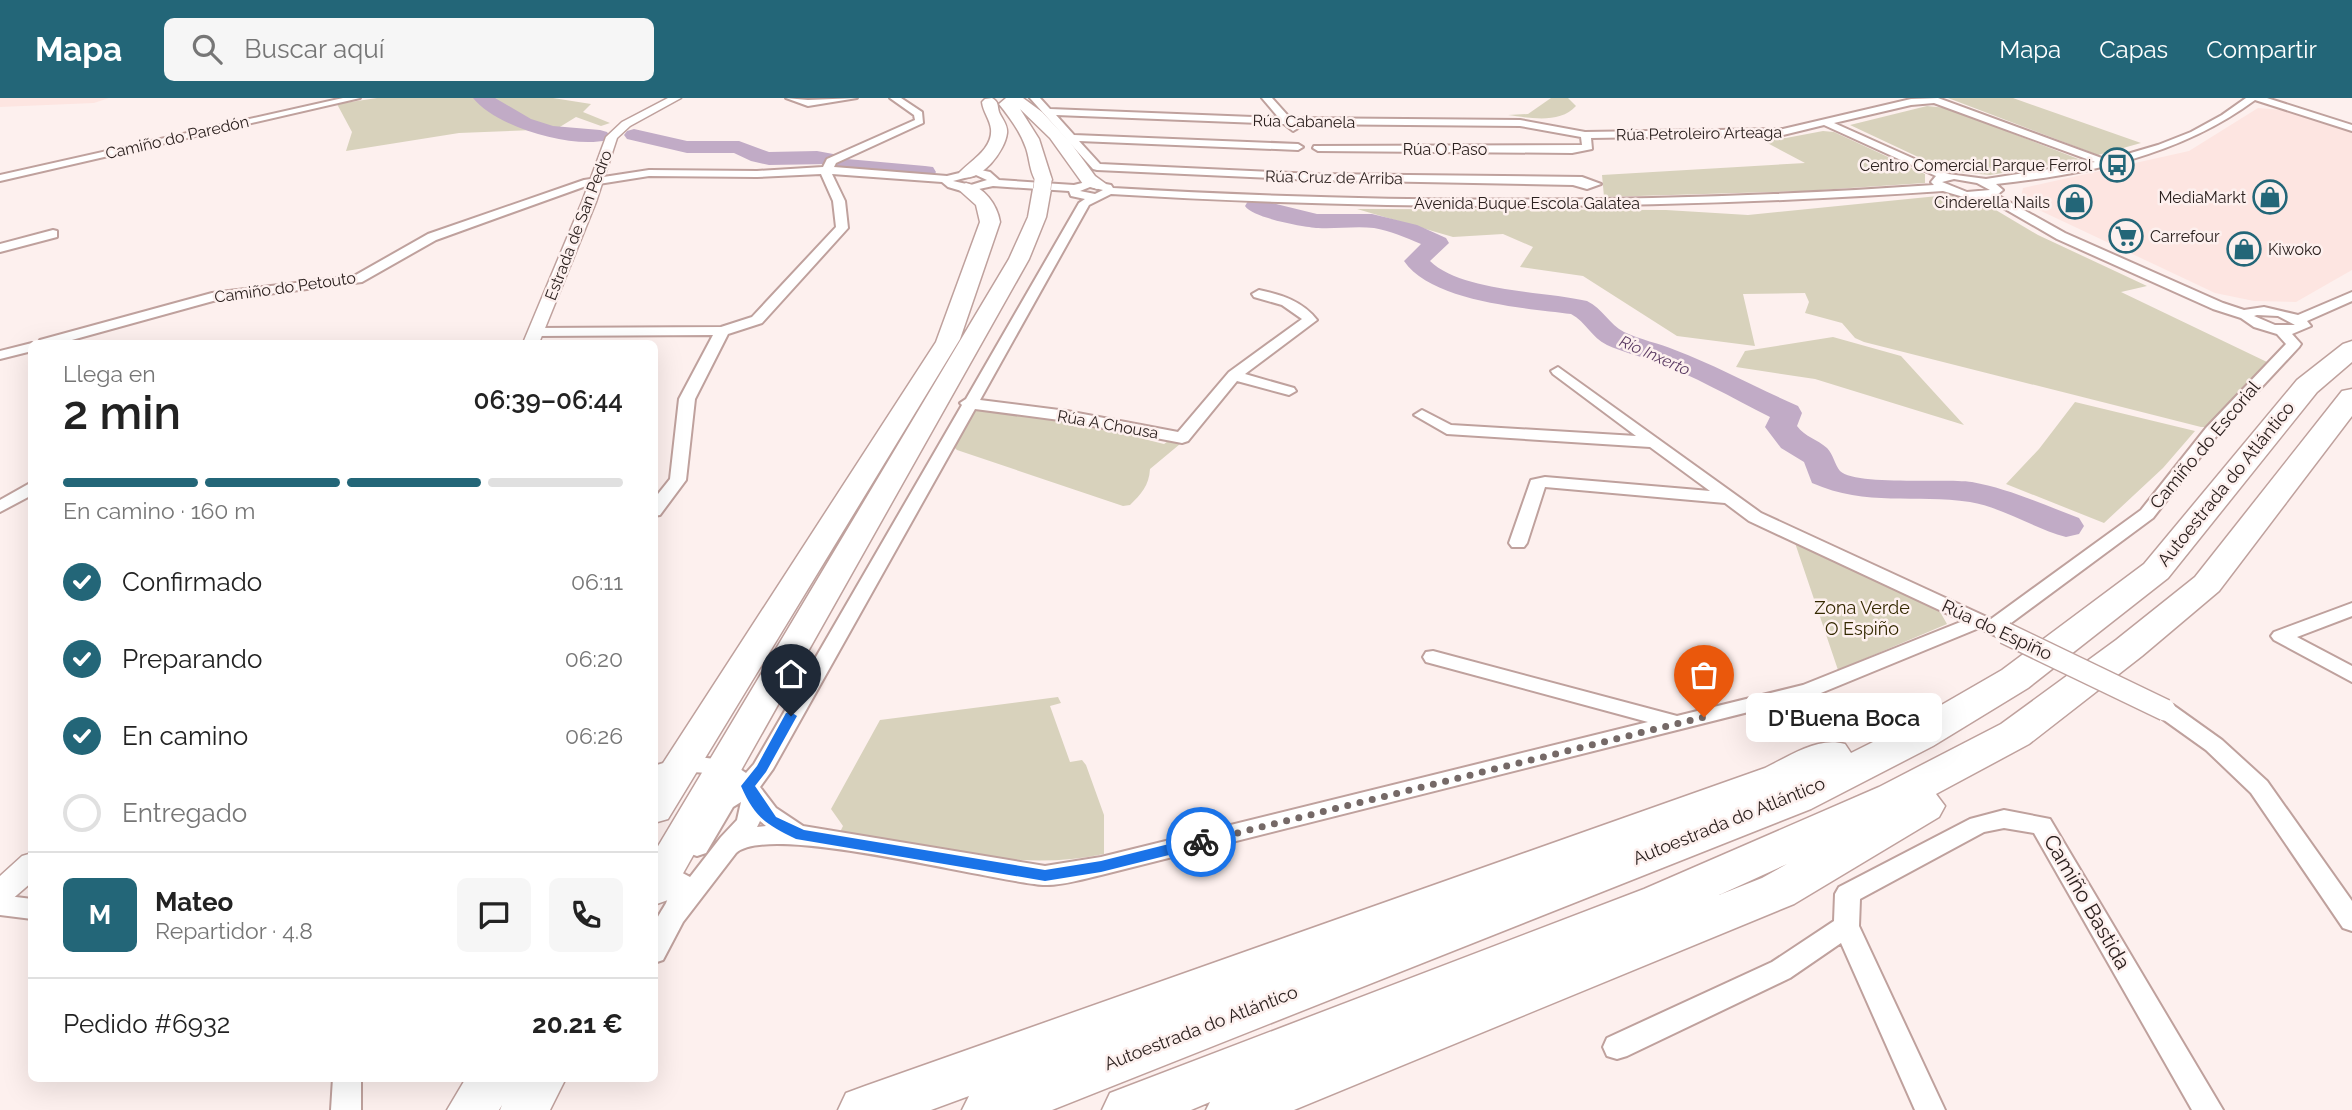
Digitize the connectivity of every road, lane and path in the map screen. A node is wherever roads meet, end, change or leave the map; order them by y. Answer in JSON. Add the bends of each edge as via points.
{"nodes":[{"id":1,"x":355,"y":98,"type":"edge"},
{"id":2,"x":676,"y":98,"type":"edge"},
{"id":3,"x":790,"y":98,"type":"edge"},
{"id":4,"x":852,"y":98,"type":"edge"},
{"id":5,"x":895,"y":98,"type":"edge"},
{"id":6,"x":1013,"y":98,"type":"edge"},
{"id":7,"x":1035,"y":98,"type":"edge"},
{"id":8,"x":1267,"y":98,"type":"edge"},
{"id":9,"x":992,"y":99,"type":"edge"},
{"id":10,"x":2250,"y":100,"type":"edge"},
{"id":11,"x":2278,"y":107,"type":"junction"},
{"id":12,"x":1049,"y":112,"type":"junction"},
{"id":13,"x":1287,"y":121,"type":"junction"},
{"id":14,"x":1828,"y":124,"type":"junction"},
{"id":15,"x":2352,"y":128,"type":"edge"},
{"id":16,"x":1585,"y":135,"type":"junction"},
{"id":17,"x":1073,"y":138,"type":"junction"},
{"id":18,"x":1309,"y":152,"type":"junction"},
{"id":19,"x":2104,"y":162,"type":"junction"},
{"id":20,"x":827,"y":170,"type":"junction"},
{"id":21,"x":1315,"y":177,"type":"junction"},
{"id":22,"x":0,"y":178,"type":"edge"},
{"id":23,"x":960,"y":180,"type":"junction"},
{"id":24,"x":1097,"y":181,"type":"junction"},
{"id":25,"x":596,"y":182,"type":"junction"},
{"id":26,"x":1577,"y":182,"type":"dead end"},
{"id":27,"x":1945,"y":182,"type":"junction"},
{"id":28,"x":1033,"y":184,"type":"junction"},
{"id":29,"x":1988,"y":188,"type":"junction"},
{"id":30,"x":1321,"y":200,"type":"junction"},
{"id":31,"x":53,"y":234,"type":"dead end"},
{"id":32,"x":0,"y":248,"type":"edge"},
{"id":33,"x":1259,"y":293,"type":"dead end"},
{"id":34,"x":2352,"y":296,"type":"edge"},
{"id":35,"x":2246,"y":314,"type":"junction"},
{"id":36,"x":2296,"y":319,"type":"junction"},
{"id":37,"x":2280,"y":329,"type":"junction"},
{"id":38,"x":722,"y":331,"type":"junction"},
{"id":39,"x":533,"y":338,"type":"edge"},
{"id":40,"x":56,"y":340,"type":"edge"},
{"id":41,"x":947,"y":342,"type":"junction"},
{"id":42,"x":28,"y":348,"type":"edge"},
{"id":43,"x":2352,"y":349,"type":"edge"},
{"id":44,"x":0,"y":355,"type":"edge"},
{"id":45,"x":1558,"y":371,"type":"dead end"},
{"id":46,"x":1234,"y":375,"type":"junction"},
{"id":47,"x":1289,"y":391,"type":"dead end"},
{"id":48,"x":2352,"y":397,"type":"edge"},
{"id":49,"x":968,"y":403,"type":"junction"},
{"id":50,"x":1422,"y":415,"type":"dead end"},
{"id":51,"x":1651,"y":442,"type":"junction"},
{"id":52,"x":28,"y":490,"type":"edge"},
{"id":53,"x":1728,"y":498,"type":"junction"},
{"id":54,"x":658,"y":506,"type":"edge"},
{"id":55,"x":0,"y":507,"type":"edge"},
{"id":56,"x":1518,"y":543,"type":"dead end"},
{"id":57,"x":2352,"y":609,"type":"edge"},
{"id":58,"x":1992,"y":627,"type":"junction"},
{"id":59,"x":1433,"y":657,"type":"dead end"},
{"id":60,"x":2352,"y":675,"type":"edge"},
{"id":61,"x":2015,"y":679,"type":"junction"},
{"id":62,"x":1678,"y":723,"type":"junction"},
{"id":63,"x":2015,"y":734,"type":"junction"},
{"id":64,"x":669,"y":769,"type":"edge"},
{"id":65,"x":742,"y":784,"type":"junction"},
{"id":66,"x":658,"y":798,"type":"edge"},
{"id":67,"x":801,"y":835,"type":"junction"},
{"id":68,"x":728,"y":844,"type":"junction"},
{"id":69,"x":28,"y":868,"type":"edge"},
{"id":70,"x":669,"y":887,"type":"edge"},
{"id":71,"x":0,"y":893,"type":"edge"},
{"id":72,"x":0,"y":905,"type":"edge"},
{"id":73,"x":28,"y":908,"type":"edge"},
{"id":74,"x":2352,"y":921,"type":"edge"},
{"id":75,"x":1846,"y":926,"type":"junction"},
{"id":76,"x":658,"y":935,"type":"edge"},
{"id":77,"x":1617,"y":1047,"type":"dead end"},
{"id":78,"x":347,"y":1082,"type":"edge"},
{"id":79,"x":491,"y":1082,"type":"edge"},
{"id":80,"x":541,"y":1082,"type":"edge"},
{"id":81,"x":346,"y":1110,"type":"edge"},
{"id":82,"x":471,"y":1110,"type":"edge"},
{"id":83,"x":524,"y":1110,"type":"edge"},
{"id":84,"x":865,"y":1110,"type":"edge"},
{"id":85,"x":989,"y":1110,"type":"edge"},
{"id":86,"x":1129,"y":1110,"type":"edge"},
{"id":87,"x":1233,"y":1110,"type":"edge"},
{"id":88,"x":1930,"y":1110,"type":"edge"},
{"id":89,"x":2208,"y":1110,"type":"edge"}],
"edges":[{"from":1,"to":22,"type":"street","name":"Camiño do Paredón"},
{"from":2,"to":25,"type":"street","name":"Estrada de San Pedro","via":[[621,127],[609,143]]},
{"from":3,"to":4,"type":"street","via":[[808,103]]},
{"from":5,"to":20,"type":"street","via":[[919,114],[920,121],[841,155]]},
{"from":6,"to":24,"type":"highway","via":[[1048,123]]},
{"from":7,"to":12,"type":"street"},
{"from":8,"to":13,"type":"street"},
{"from":9,"to":23,"type":"highway","via":[[990,113],[999,135],[979,167]]},
{"from":9,"to":28,"type":"highway","via":[[1016,138]]},
{"from":10,"to":11,"type":"street"},
{"from":10,"to":11,"type":"street"},
{"from":10,"to":19,"type":"street","via":[[2166,145]]},
{"from":11,"to":15,"type":"street"},
{"from":12,"to":13,"type":"street","name":"Rúa Cabanela"},
{"from":12,"to":17,"type":"street"},
{"from":13,"to":16,"type":"street","name":"Rúa Cabanela","via":[[1520,123]]},
{"from":13,"to":18,"type":"street"},
{"from":14,"to":16,"type":"street","name":"Rúa Petroleiro Arteaga","via":[[1783,132]]},
{"from":14,"to":19,"type":"street","name":"Rúa Petroleiro Arteaga","via":[[1935,100]]},
{"from":14,"to":27,"type":"street"},
{"from":16,"to":18,"type":"street","name":"Rúa O Paso","via":[[1588,147],[1572,150]]},
{"from":17,"to":18,"type":"street","name":"Rúa O Paso"},
{"from":17,"to":24,"type":"street"},
{"from":18,"to":21,"type":"street"},
{"from":19,"to":29,"type":"street"},
{"from":20,"to":23,"type":"street","name":"Camiño do Petouto"},
{"from":20,"to":25,"type":"street","name":"Camiño do Petouto","via":[[649,173]]},
{"from":20,"to":38,"type":"street","via":[[839,201],[842,229],[757,320]]},
{"from":21,"to":24,"type":"street","name":"Rúa Cruz de Arriba"},
{"from":21,"to":26,"type":"street","name":"Rúa Cruz de Arriba"},
{"from":21,"to":30,"type":"street"},
{"from":23,"to":24,"type":"street","name":"Camiño do Petouto","via":[[1074,188]]},
{"from":23,"to":41,"type":"highway","via":[[989,208],[990,222]]},
{"from":24,"to":30,"type":"street","name":"Avenida Buque Escola Galatea"},
{"from":24,"to":49,"type":"street"},
{"from":25,"to":39,"type":"street","name":"Estrada de San Pedro"},
{"from":25,"to":40,"type":"street","name":"Camiño do Petouto","via":[[564,189],[432,237],[357,279],[212,296]]},
{"from":27,"to":29,"type":"street","via":[[1972,178]]},
{"from":27,"to":30,"type":"street","name":"Avenida Buque Escola Galatea","via":[[1842,195],[1608,204]]},
{"from":28,"to":41,"type":"highway","via":[[999,259]]},
{"from":28,"to":65,"type":"highway","via":[[1037,217],[1019,259]]},
{"from":29,"to":35,"type":"street","via":[[2061,236],[2218,306]]},
{"from":31,"to":32,"type":"street"},
{"from":33,"to":46,"type":"street","name":"Rúa A Chousa","via":[[1302,310],[1310,320]]},
{"from":34,"to":36,"type":"street"},
{"from":35,"to":36,"type":"street","via":[[2267,311]]},
{"from":35,"to":37,"type":"street","via":[[2258,324]]},
{"from":36,"to":37,"type":"street","via":[[2302,322],[2302,329]]},
{"from":37,"to":58,"type":"street","name":"Camiño do Escorial","via":[[2294,344],[2212,431],[2147,514]]},
{"from":38,"to":39,"type":"street"},
{"from":38,"to":54,"type":"street","via":[[687,398],[678,480]]},
{"from":41,"to":64,"type":"highway"},
{"from":42,"to":44,"type":"street"},
{"from":43,"to":61,"type":"highway","name":"Autoestrada do Atlántico","via":[[2307,386],[2156,571]]},
{"from":45,"to":51,"type":"street","name":"Rúa do Espiño"},
{"from":46,"to":47,"type":"street"},
{"from":46,"to":49,"type":"street","name":"Rúa A Chousa","via":[[1182,438]]},
{"from":48,"to":63,"type":"highway","via":[[2207,584]]},
{"from":49,"to":65,"type":"street","via":[[762,769]]},
{"from":50,"to":51,"type":"street","via":[[1447,429]]},
{"from":51,"to":53,"type":"street","name":"Rúa do Espiño"},
{"from":52,"to":55,"type":"street"},
{"from":53,"to":56,"type":"street","via":[[1545,482],[1537,484]]},
{"from":53,"to":58,"type":"street","name":"Rúa do Espiño","via":[[1755,517]]},
{"from":57,"to":60,"type":"street","via":[[2281,636]]},
{"from":58,"to":62,"type":"street","name":"Camiño do Escorial","via":[[1808,690]]},
{"from":58,"to":74,"type":"street","name":"Rúa do Espiño","bridge":true,"via":[[2165,710],[2214,746],[2259,787]]},
{"from":59,"to":62,"type":"street"},
{"from":61,"to":84,"type":"highway","via":[[1961,692],[1780,778]]},
{"from":61,"to":85,"type":"highway","name":"Autoestrada do Atlántico","via":[[1919,736],[1796,798]]},
{"from":62,"to":67,"type":"street","name":"Camiño do Escorial","via":[[1045,876]]},
{"from":63,"to":86,"type":"highway","via":[[1894,799],[1660,902]]},
{"from":63,"to":87,"type":"highway","via":[[1955,788],[1778,891]]},
{"from":64,"to":65,"type":"street","via":[[705,763]]},
{"from":64,"to":66,"type":"highway"},
{"from":65,"to":67,"type":"street","via":[[771,821]]},
{"from":65,"to":68,"type":"street","via":[[752,818]]},
{"from":65,"to":70,"type":"highway"},
{"from":67,"to":68,"type":"street","via":[[768,834]]},
{"from":68,"to":70,"type":"street"},
{"from":68,"to":70,"type":"street","via":[[703,881]]},
{"from":69,"to":71,"type":"street"},
{"from":70,"to":76,"type":"street"},
{"from":72,"to":73,"type":"street"},
{"from":75,"to":77,"type":"street","via":[[1781,970]]},
{"from":75,"to":88,"type":"street"},
{"from":75,"to":89,"type":"street","name":"Camiño Bastida","via":[[1848,894],[1978,825],[2004,819],[2042,825]]},
{"from":78,"to":81,"type":"street"},
{"from":79,"to":82,"type":"highway"},
{"from":80,"to":83,"type":"highway"}]}
